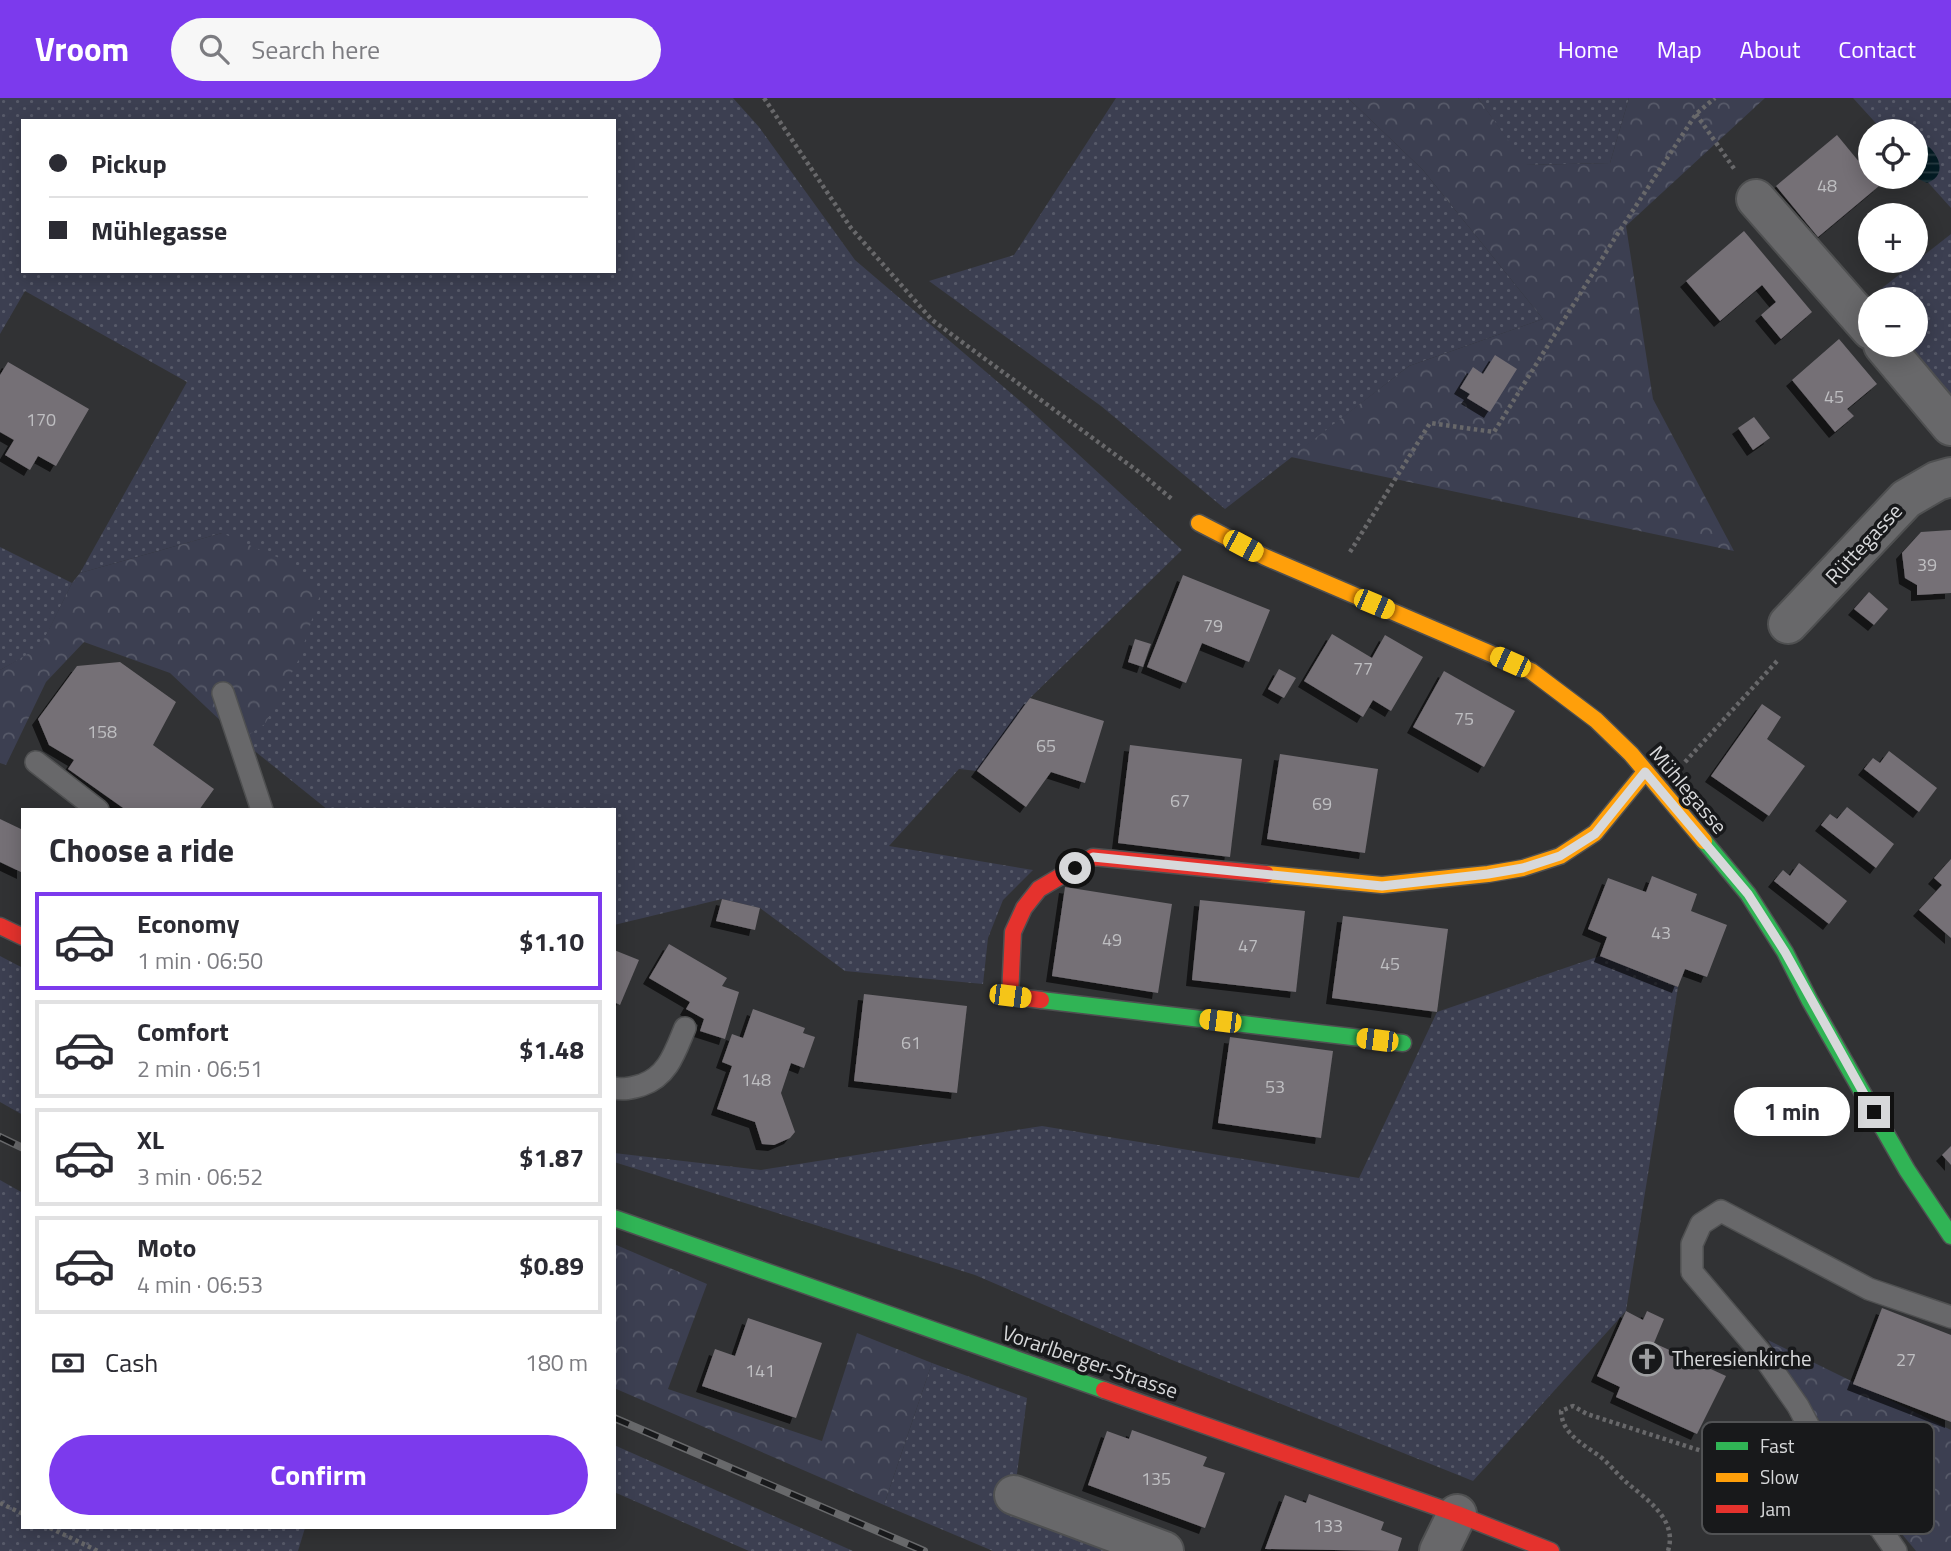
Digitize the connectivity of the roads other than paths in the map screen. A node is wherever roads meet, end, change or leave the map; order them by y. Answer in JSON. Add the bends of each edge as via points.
{"nodes":[{"id":1,"x":1756,"y":199,"type":"road end"},
{"id":2,"x":1858,"y":315,"type":"edge"},
{"id":3,"x":1893,"y":357,"type":"edge"},
{"id":4,"x":1951,"y":426,"type":"edge"},
{"id":5,"x":1951,"y":477,"type":"edge"},
{"id":6,"x":1199,"y":523,"type":"road end"},
{"id":7,"x":1788,"y":624,"type":"road end"},
{"id":8,"x":223,"y":693,"type":"dead end"},
{"id":9,"x":36,"y":762,"type":"dead end"},
{"id":10,"x":1645,"y":772,"type":"junction"},
{"id":11,"x":95,"y":808,"type":"edge"},
{"id":12,"x":261,"y":808,"type":"edge"},
{"id":13,"x":0,"y":926,"type":"edge"},
{"id":14,"x":21,"y":936,"type":"edge"},
{"id":15,"x":685,"y":1028,"type":"dead end"},
{"id":16,"x":1403,"y":1043,"type":"dead end"},
{"id":17,"x":616,"y":1088,"type":"edge"},
{"id":18,"x":616,"y":1219,"type":"edge"},
{"id":19,"x":1951,"y":1236,"type":"edge"},
{"id":20,"x":1951,"y":1317,"type":"edge"},
{"id":21,"x":1806,"y":1422,"type":"edge"},
{"id":22,"x":1014,"y":1496,"type":"dead end"},
{"id":23,"x":1457,"y":1514,"type":"junction"},
{"id":24,"x":1884,"y":1534,"type":"edge"},
{"id":25,"x":1164,"y":1551,"type":"edge"},
{"id":26,"x":1439,"y":1551,"type":"edge"},
{"id":27,"x":1551,"y":1551,"type":"edge"},
{"id":28,"x":1896,"y":1551,"type":"edge"}],
"edges":[{"from":1,"to":2,"type":"street"},
{"from":3,"to":4,"type":"street"},
{"from":5,"to":7,"type":"street","name":"Rüttegasse","via":[[1906,499]]},
{"from":6,"to":10,"type":"street","name":"Mühlegasse","via":[[1265,557],[1531,671],[1596,720]]},
{"from":8,"to":12,"type":"lane"},
{"from":9,"to":11,"type":"lane"},
{"from":10,"to":16,"type":"street","via":[[1595,834],[1560,856],[1523,868],[1382,886],[1093,857],[1039,889],[1013,932],[1010,996]]},
{"from":10,"to":19,"type":"street","name":"Mühlegasse","via":[[1748,894],[1907,1170]]},
{"from":13,"to":14,"type":"street"},
{"from":15,"to":17,"type":"lane","via":[[671,1063],[653,1081]]},
{"from":18,"to":23,"type":"street","name":"Vorarlberger-Strasse"},
{"from":20,"to":21,"type":"lane","via":[[1869,1289],[1721,1211],[1701,1224],[1692,1244],[1692,1272],[1760,1353]]},
{"from":22,"to":25,"type":"street"},
{"from":23,"to":26,"type":"street"},
{"from":23,"to":27,"type":"street","name":"Vorarlberger-Strasse"},
{"from":24,"to":28,"type":"lane"}]}
